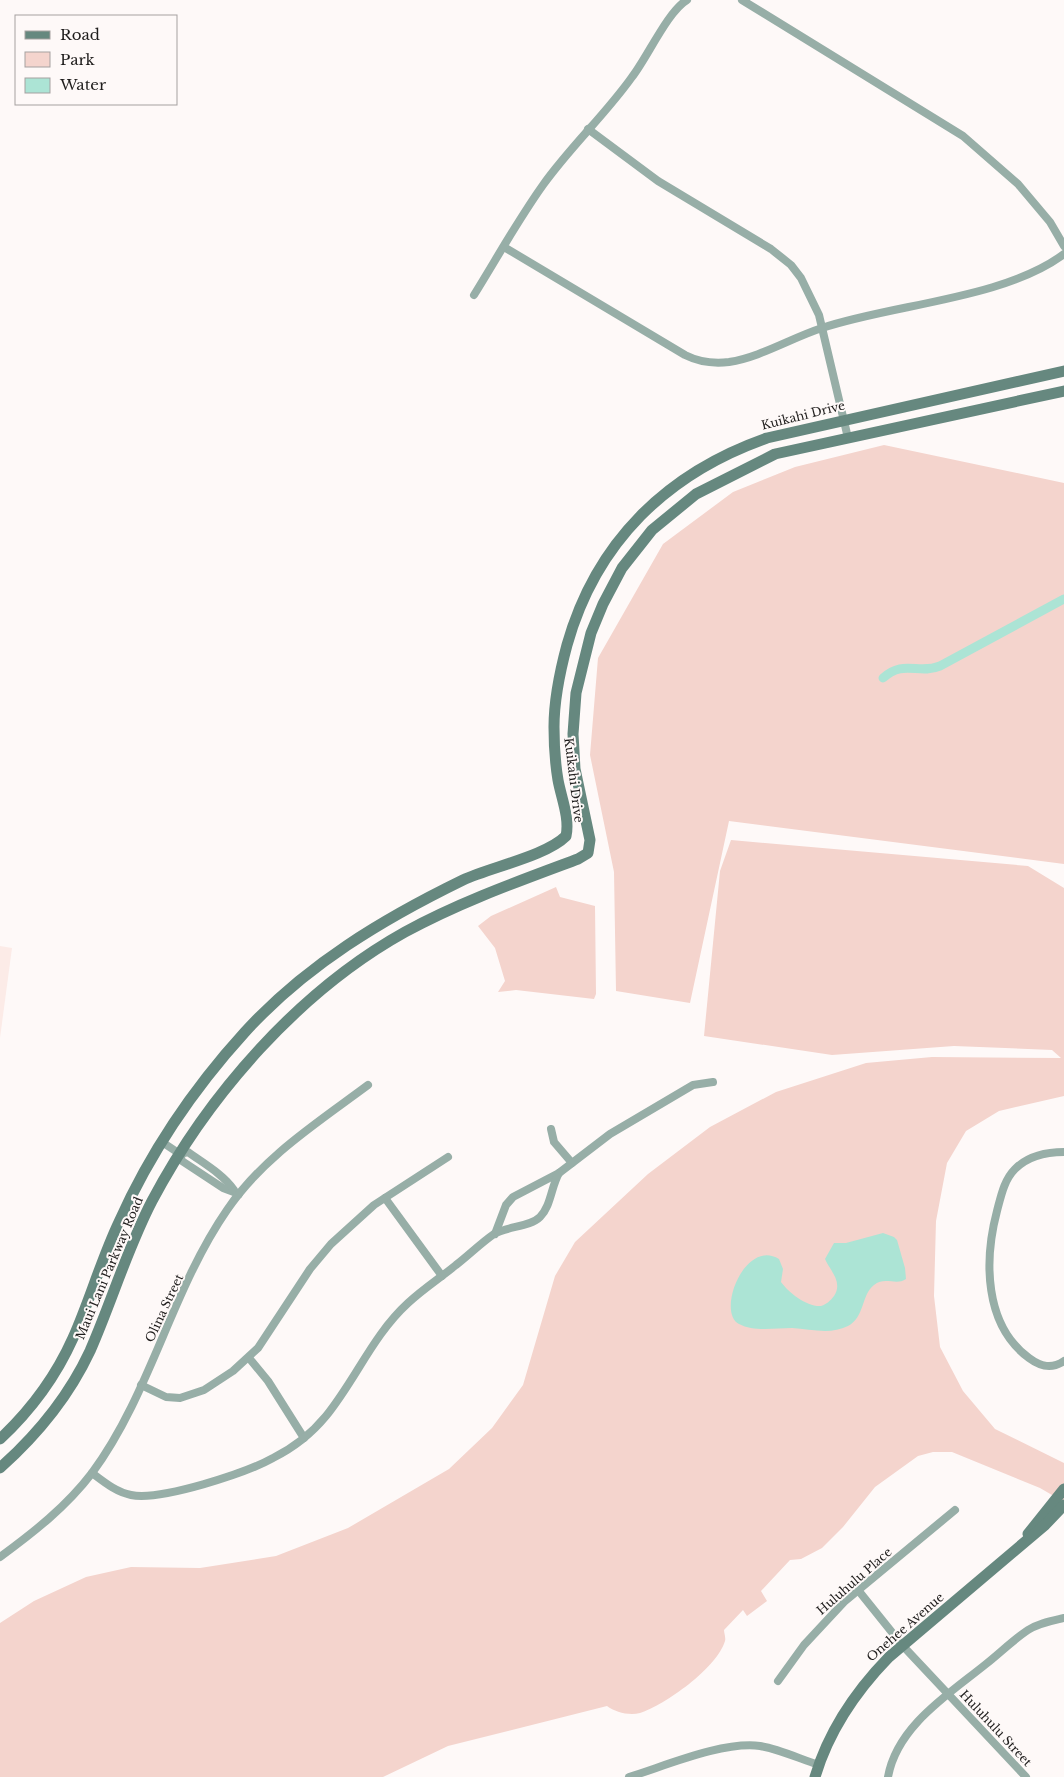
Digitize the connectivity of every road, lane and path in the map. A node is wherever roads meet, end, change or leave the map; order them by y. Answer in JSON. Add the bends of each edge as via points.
{"nodes":[{"id":1,"x":687,"y":0,"type":"edge"},
{"id":2,"x":742,"y":0,"type":"edge"},
{"id":3,"x":588,"y":129,"type":"junction"},
{"id":4,"x":504,"y":246,"type":"junction"},
{"id":5,"x":1064,"y":246,"type":"edge"},
{"id":6,"x":1064,"y":254,"type":"edge"},
{"id":7,"x":474,"y":295,"type":"dead end"},
{"id":8,"x":822,"y":328,"type":"junction"},
{"id":9,"x":1064,"y":371,"type":"edge"},
{"id":10,"x":1064,"y":391,"type":"edge"},
{"id":11,"x":844,"y":419,"type":"junction"},
{"id":12,"x":848,"y":438,"type":"junction"},
{"id":13,"x":566,"y":836,"type":"joint"},
{"id":14,"x":588,"y":853,"type":"joint"},
{"id":15,"x":713,"y":1082,"type":"dead end"},
{"id":16,"x":368,"y":1085,"type":"dead end"},
{"id":17,"x":551,"y":1129,"type":"dead end"},
{"id":18,"x":162,"y":1142,"type":"junction"},
{"id":19,"x":1064,"y":1152,"type":"edge"},
{"id":20,"x":180,"y":1154,"type":"junction"},
{"id":21,"x":448,"y":1156,"type":"dead end"},
{"id":22,"x":572,"y":1163,"type":"junction"},
{"id":23,"x":559,"y":1173,"type":"junction"},
{"id":24,"x":236,"y":1192,"type":"junction"},
{"id":25,"x":385,"y":1198,"type":"junction"},
{"id":26,"x":495,"y":1234,"type":"junction"},
{"id":27,"x":442,"y":1276,"type":"junction"},
{"id":28,"x":249,"y":1358,"type":"junction"},
{"id":29,"x":1064,"y":1361,"type":"edge"},
{"id":30,"x":141,"y":1385,"type":"junction"},
{"id":31,"x":304,"y":1438,"type":"junction"},
{"id":32,"x":0,"y":1439,"type":"edge"},
{"id":33,"x":0,"y":1468,"type":"edge"},
{"id":34,"x":92,"y":1473,"type":"junction"},
{"id":35,"x":1064,"y":1489,"type":"edge"},
{"id":36,"x":1064,"y":1505,"type":"edge"},
{"id":37,"x":955,"y":1510,"type":"dead end"},
{"id":38,"x":1023,"y":1542,"type":"junction"},
{"id":39,"x":0,"y":1557,"type":"edge"},
{"id":40,"x":858,"y":1590,"type":"junction"},
{"id":41,"x":1064,"y":1618,"type":"edge"},
{"id":42,"x":903,"y":1646,"type":"junction"},
{"id":43,"x":778,"y":1681,"type":"dead end"},
{"id":44,"x":948,"y":1694,"type":"junction"},
{"id":45,"x":819,"y":1765,"type":"junction"},
{"id":46,"x":629,"y":1777,"type":"edge"},
{"id":47,"x":815,"y":1777,"type":"edge"},
{"id":48,"x":888,"y":1777,"type":"edge"},
{"id":49,"x":1026,"y":1777,"type":"edge"}],
"edges":[{"from":1,"to":3,"type":"street","via":[[675,10],[622,90]]},
{"from":2,"to":5,"type":"street","via":[[963,136],[1018,184],[1050,222]]},
{"from":3,"to":4,"type":"street","via":[[542,186]]},
{"from":3,"to":8,"type":"street","via":[[658,181],[781,257],[801,278]]},
{"from":4,"to":7,"type":"street"},
{"from":4,"to":8,"type":"street","via":[[699,361],[731,362]]},
{"from":6,"to":8,"type":"street","via":[[998,284]]},
{"from":8,"to":11,"type":"street"},
{"from":9,"to":11,"type":"main road","name":"Kuikahi Drive"},
{"from":10,"to":12,"type":"main road","name":"Kuikahi Drive"},
{"from":11,"to":12,"type":"street"},
{"from":11,"to":13,"type":"main road","name":"Kuikahi Drive","via":[[781,433],[722,457],[662,495],[618,540],[580,607],[561,668],[555,708],[555,750],[567,824]]},
{"from":12,"to":14,"type":"main road","name":"Kuikahi Drive","via":[[775,454],[696,494],[652,530],[622,568],[602,604],[591,633],[576,693],[575,769],[590,840]]},
{"from":13,"to":18,"type":"main road","name":"Maui Lani Parkway Road","via":[[551,846],[466,879],[392,916],[340,949],[291,988],[246,1031],[206,1079]]},
{"from":14,"to":20,"type":"main road","name":"Maui Lani Parkway Road","via":[[461,905],[404,933],[341,975],[284,1024],[234,1077]]},
{"from":15,"to":22,"type":"street","via":[[693,1085],[610,1134]]},
{"from":16,"to":24,"type":"street","name":"Olina Street","via":[[283,1147]]},
{"from":17,"to":22,"type":"street","via":[[554,1142]]},
{"from":18,"to":20,"type":"street"},
{"from":18,"to":32,"type":"main road","name":"Maui Lani Parkway Road","via":[[119,1221],[73,1338],[56,1370],[36,1400]]},
{"from":19,"to":29,"type":"street","via":[[1051,1152],[1030,1159],[1015,1169],[1006,1182],[994,1222],[990,1268],[994,1305],[1014,1344],[1044,1367],[1057,1366]]},
{"from":20,"to":24,"type":"street","via":[[188,1152],[202,1161]]},
{"from":20,"to":33,"type":"main road","name":"Maui Lani Parkway Road","via":[[149,1208],[81,1368],[49,1418]]},
{"from":21,"to":25,"type":"street"},
{"from":22,"to":23,"type":"street"},
{"from":23,"to":26,"type":"street","via":[[513,1197]]},
{"from":23,"to":26,"type":"street","via":[[540,1218]]},
{"from":24,"to":30,"type":"street","name":"Olina Street","via":[[204,1248]]},
{"from":25,"to":27,"type":"street"},
{"from":25,"to":28,"type":"street","via":[[349,1226],[316,1262]]},
{"from":26,"to":27,"type":"street"},
{"from":27,"to":31,"type":"street","via":[[408,1303],[386,1326],[326,1416]]},
{"from":28,"to":30,"type":"street","via":[[190,1396],[166,1396]]},
{"from":28,"to":31,"type":"street","via":[[268,1381]]},
{"from":30,"to":34,"type":"street","name":"Olina Street"},
{"from":31,"to":34,"type":"street","via":[[258,1465],[216,1480],[156,1495],[126,1493]]},
{"from":34,"to":39,"type":"street","name":"Olina Street","via":[[51,1519]]},
{"from":35,"to":38,"type":"main road","name":"Onehee Avenue"},
{"from":36,"to":38,"type":"main road","name":"Onehee Avenue"},
{"from":37,"to":40,"type":"street","name":"Huluhulu Place"},
{"from":38,"to":42,"type":"main road","name":"Onehee Avenue"},
{"from":40,"to":42,"type":"street","name":"Huluhulu Street"},
{"from":40,"to":43,"type":"street","name":"Huluhulu Place","via":[[818,1628]]},
{"from":41,"to":44,"type":"street","via":[[1028,1630]]},
{"from":42,"to":44,"type":"street","name":"Huluhulu Street"},
{"from":42,"to":45,"type":"main road","name":"Onehee Avenue","via":[[866,1681],[846,1709]]},
{"from":44,"to":48,"type":"street","via":[[905,1738]]},
{"from":44,"to":49,"type":"street","name":"Huluhulu Street"},
{"from":45,"to":46,"type":"street","via":[[762,1746],[749,1745],[719,1750]]},
{"from":45,"to":47,"type":"main road","name":"Onehee Avenue"}]}
